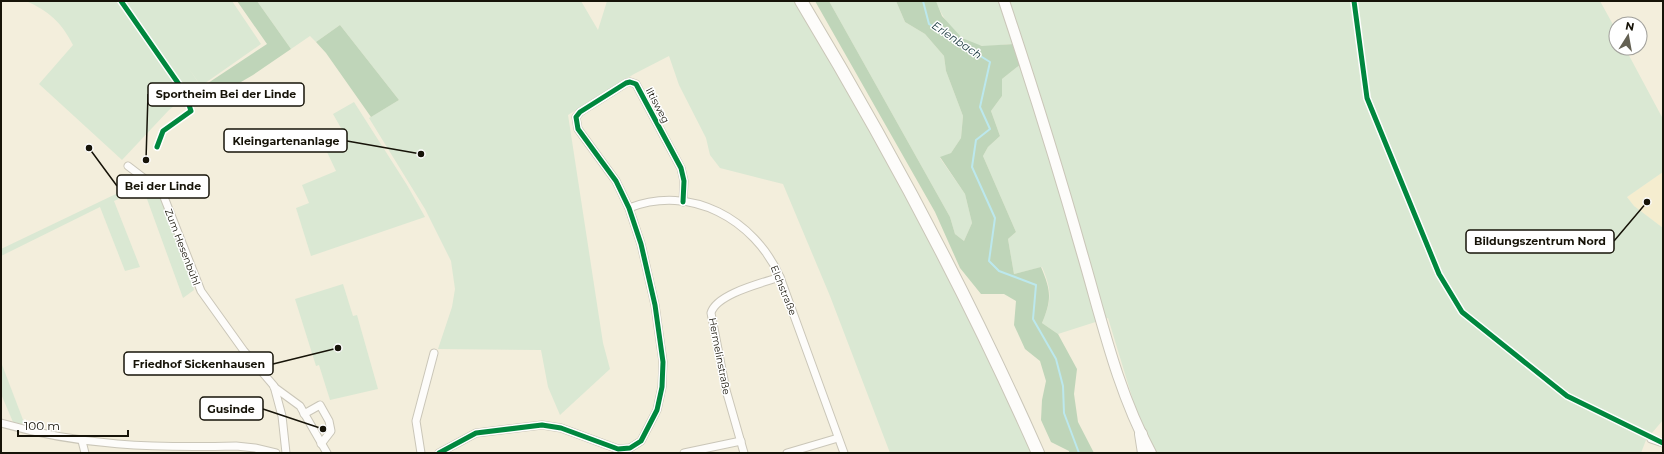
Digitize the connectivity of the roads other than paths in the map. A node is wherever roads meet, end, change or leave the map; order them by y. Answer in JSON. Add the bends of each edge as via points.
{"nodes":[{"id":1,"x":801,"y":1,"type":"edge"},
{"id":2,"x":1004,"y":1,"type":"edge"},
{"id":3,"x":128,"y":166,"type":"dead end"},
{"id":4,"x":683,"y":202,"type":"junction"},
{"id":5,"x":629,"y":208,"type":"junction"},
{"id":6,"x":780,"y":277,"type":"junction"},
{"id":7,"x":434,"y":353,"type":"dead end"},
{"id":8,"x":274,"y":386,"type":"junction"},
{"id":9,"x":304,"y":414,"type":"junction"},
{"id":10,"x":1,"y":423,"type":"edge"},
{"id":11,"x":1141,"y":434,"type":"junction"},
{"id":12,"x":838,"y":438,"type":"junction"},
{"id":13,"x":1651,"y":439,"type":"dead end"},
{"id":14,"x":82,"y":441,"type":"junction"},
{"id":15,"x":741,"y":441,"type":"junction"},
{"id":16,"x":1663,"y":443,"type":"edge"},
{"id":17,"x":321,"y":444,"type":"junction"},
{"id":18,"x":632,"y":451,"type":"edge"},
{"id":19,"x":444,"y":452,"type":"edge"},
{"id":20,"x":85,"y":453,"type":"edge"},
{"id":21,"x":276,"y":453,"type":"edge"},
{"id":22,"x":286,"y":453,"type":"edge"},
{"id":23,"x":327,"y":453,"type":"edge"},
{"id":24,"x":420,"y":453,"type":"edge"},
{"id":25,"x":684,"y":453,"type":"edge"},
{"id":26,"x":744,"y":453,"type":"edge"},
{"id":27,"x":787,"y":453,"type":"edge"},
{"id":28,"x":844,"y":453,"type":"edge"},
{"id":29,"x":1038,"y":453,"type":"edge"},
{"id":30,"x":1144,"y":453,"type":"edge"},
{"id":31,"x":1151,"y":453,"type":"edge"}],
"edges":[{"from":1,"to":29,"type":"main road","via":[[872,121],[929,225],[998,362]]},
{"from":2,"to":11,"type":"street","via":[[1049,139],[1118,376]]},
{"from":3,"to":8,"type":"street","name":"Zum Hesenbühl","via":[[162,192],[200,291],[244,351]]},
{"from":4,"to":5,"type":"street","name":"Elchstraße","via":[[659,201]]},
{"from":4,"to":5,"type":"street","name":"Iltisweg","via":[[684,181],[681,168],[636,84],[630,82],[584,107],[576,117],[578,128],[609,170]]},
{"from":4,"to":6,"type":"street","name":"Elchstraße","via":[[719,212],[747,231],[765,251]]},
{"from":5,"to":18,"type":"street","via":[[649,274],[658,321],[663,369],[657,410],[641,441]]},
{"from":6,"to":12,"type":"street","name":"Elchstraße"},
{"from":6,"to":15,"type":"street","name":"Hermelinstraße","via":[[720,300],[715,303],[711,312],[726,390]]},
{"from":7,"to":24,"type":"street","via":[[416,421]]},
{"from":8,"to":9,"type":"street","via":[[296,402]]},
{"from":8,"to":22,"type":"street","name":"Zum Hesenbühl","via":[[282,416]]},
{"from":9,"to":17,"type":"street"},
{"from":9,"to":17,"type":"street","via":[[320,405],[329,421],[331,431]]},
{"from":10,"to":14,"type":"street","via":[[45,435]]},
{"from":11,"to":30,"type":"main road"},
{"from":11,"to":31,"type":"street"},
{"from":12,"to":27,"type":"street"},
{"from":12,"to":28,"type":"street","name":"Elchstraße"},
{"from":13,"to":16,"type":"street"},
{"from":14,"to":20,"type":"street"},
{"from":14,"to":21,"type":"street","via":[[131,446],[241,446]]},
{"from":15,"to":25,"type":"street"},
{"from":15,"to":26,"type":"street","name":"Hermelinstraße"},
{"from":17,"to":23,"type":"street"},
{"from":18,"to":19,"type":"street","via":[[618,449],[561,428],[542,426],[476,433]]}]}
